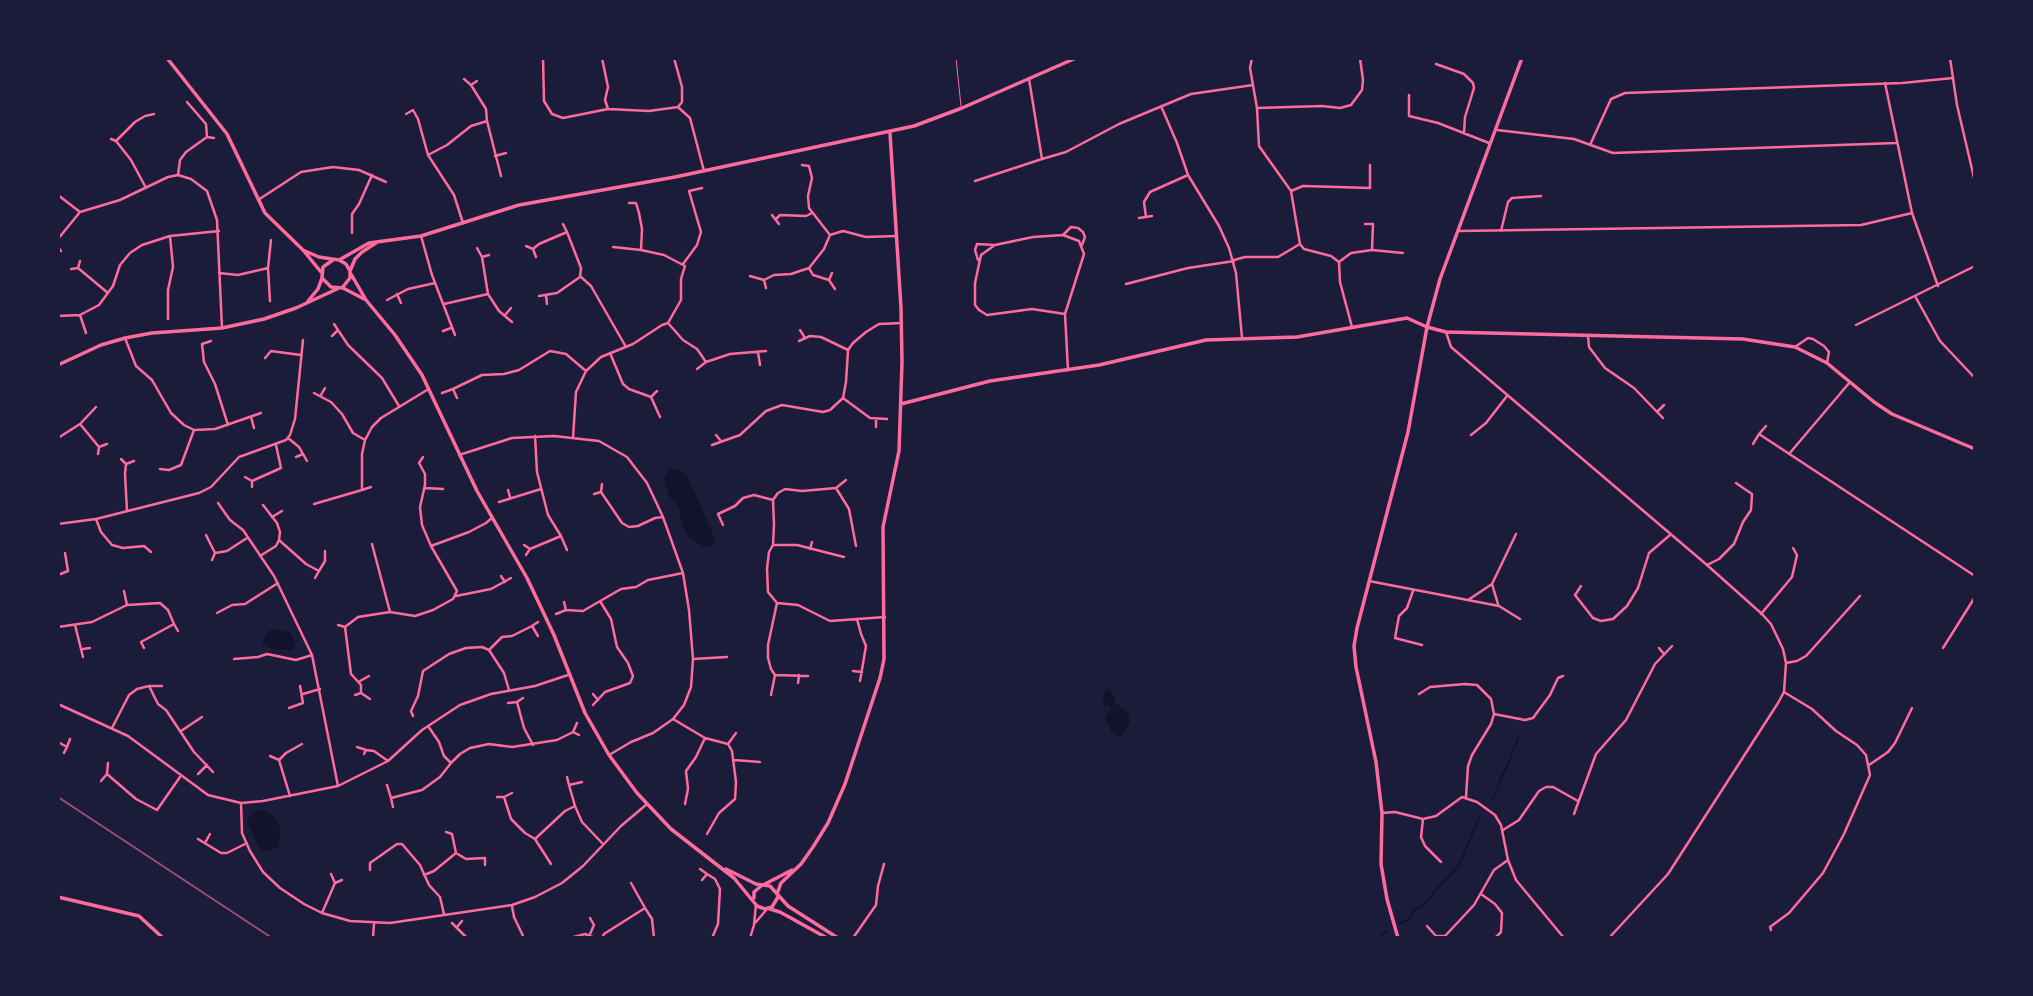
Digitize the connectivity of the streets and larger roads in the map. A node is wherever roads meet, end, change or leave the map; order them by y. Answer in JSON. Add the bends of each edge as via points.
{"nodes":[{"id":1,"x":167,"y":58,"type":"edge"},
{"id":2,"x":542,"y":58,"type":"edge"},
{"id":3,"x":602,"y":58,"type":"edge"},
{"id":4,"x":674,"y":58,"type":"edge"},
{"id":5,"x":1076,"y":58,"type":"edge"},
{"id":6,"x":1252,"y":58,"type":"edge"},
{"id":7,"x":1360,"y":58,"type":"edge"},
{"id":8,"x":1522,"y":58,"type":"edge"},
{"id":9,"x":1950,"y":58,"type":"edge"},
{"id":10,"x":597,"y":63,"type":"dead end"},
{"id":11,"x":603,"y":63,"type":"junction"},
{"id":12,"x":1436,"y":64,"type":"dead end"},
{"id":13,"x":1441,"y":66,"type":"junction"},
{"id":14,"x":1439,"y":74,"type":"dead end"},
{"id":15,"x":1953,"y":78,"type":"junction"},
{"id":16,"x":464,"y":79,"type":"dead end"},
{"id":17,"x":1029,"y":79,"type":"junction"},
{"id":18,"x":477,"y":80,"type":"dead end"},
{"id":19,"x":1885,"y":83,"type":"junction"},
{"id":20,"x":471,"y":85,"type":"junction"},
{"id":21,"x":1253,"y":85,"type":"junction"},
{"id":22,"x":1409,"y":95,"type":"dead end"},
{"id":23,"x":187,"y":102,"type":"dead end"},
{"id":24,"x":1161,"y":106,"type":"junction"},
{"id":25,"x":678,"y":107,"type":"junction"},
{"id":26,"x":1257,"y":108,"type":"junction"},
{"id":27,"x":608,"y":109,"type":"junction"},
{"id":28,"x":154,"y":114,"type":"dead end"},
{"id":29,"x":406,"y":114,"type":"dead end"},
{"id":30,"x":488,"y":121,"type":"junction"},
{"id":31,"x":1494,"y":129,"type":"junction"},
{"id":32,"x":890,"y":133,"type":"junction"},
{"id":33,"x":1464,"y":134,"type":"junction"},
{"id":34,"x":207,"y":137,"type":"junction"},
{"id":35,"x":214,"y":138,"type":"dead end"},
{"id":36,"x":111,"y":139,"type":"dead end"},
{"id":37,"x":116,"y":141,"type":"junction"},
{"id":38,"x":1489,"y":143,"type":"junction"},
{"id":39,"x":1896,"y":143,"type":"junction"},
{"id":40,"x":1590,"y":145,"type":"junction"},
{"id":41,"x":506,"y":153,"type":"dead end"},
{"id":42,"x":428,"y":155,"type":"junction"},
{"id":43,"x":495,"y":156,"type":"junction"},
{"id":44,"x":1042,"y":159,"type":"junction"},
{"id":45,"x":1370,"y":164,"type":"dead end"},
{"id":46,"x":802,"y":165,"type":"dead end"},
{"id":47,"x":704,"y":171,"type":"junction"},
{"id":48,"x":178,"y":175,"type":"junction"},
{"id":49,"x":372,"y":175,"type":"junction"},
{"id":50,"x":1188,"y":175,"type":"junction"},
{"id":51,"x":501,"y":176,"type":"dead end"},
{"id":52,"x":975,"y":181,"type":"dead end"},
{"id":53,"x":386,"y":182,"type":"dead end"},
{"id":54,"x":1975,"y":182,"type":"edge"},
{"id":55,"x":146,"y":188,"type":"junction"},
{"id":56,"x":702,"y":188,"type":"dead end"},
{"id":57,"x":688,"y":191,"type":"junction"},
{"id":58,"x":1291,"y":191,"type":"junction"},
{"id":59,"x":682,"y":192,"type":"dead end"},
{"id":60,"x":58,"y":195,"type":"edge"},
{"id":61,"x":1541,"y":197,"type":"dead end"},
{"id":62,"x":258,"y":200,"type":"junction"},
{"id":63,"x":629,"y":203,"type":"dead end"},
{"id":64,"x":80,"y":212,"type":"junction"},
{"id":65,"x":812,"y":213,"type":"junction"},
{"id":66,"x":1912,"y":213,"type":"junction"},
{"id":67,"x":772,"y":215,"type":"dead end"},
{"id":68,"x":1152,"y":216,"type":"dead end"},
{"id":69,"x":1146,"y":217,"type":"junction"},
{"id":70,"x":1139,"y":218,"type":"dead end"},
{"id":71,"x":776,"y":219,"type":"junction"},
{"id":72,"x":463,"y":223,"type":"junction"},
{"id":73,"x":563,"y":224,"type":"dead end"},
{"id":74,"x":779,"y":224,"type":"dead end"},
{"id":75,"x":1365,"y":224,"type":"dead end"},
{"id":76,"x":1457,"y":231,"type":"junction"},
{"id":77,"x":1501,"y":231,"type":"junction"},
{"id":78,"x":219,"y":232,"type":"junction"},
{"id":79,"x":566,"y":232,"type":"junction"},
{"id":80,"x":352,"y":233,"type":"dead end"},
{"id":81,"x":830,"y":234,"type":"junction"},
{"id":82,"x":1063,"y":235,"type":"junction"},
{"id":83,"x":170,"y":236,"type":"junction"},
{"id":84,"x":421,"y":236,"type":"junction"},
{"id":85,"x":897,"y":236,"type":"junction"},
{"id":86,"x":58,"y":239,"type":"edge"},
{"id":87,"x":271,"y":240,"type":"dead end"},
{"id":88,"x":378,"y":242,"type":"junction"},
{"id":89,"x":1300,"y":244,"type":"junction"},
{"id":90,"x":526,"y":246,"type":"dead end"},
{"id":91,"x":995,"y":246,"type":"junction"},
{"id":92,"x":1082,"y":246,"type":"junction"},
{"id":93,"x":58,"y":247,"type":"edge"},
{"id":94,"x":613,"y":247,"type":"dead end"},
{"id":95,"x":270,"y":248,"type":"junction"},
{"id":96,"x":477,"y":248,"type":"dead end"},
{"id":97,"x":279,"y":249,"type":"dead end"},
{"id":98,"x":533,"y":249,"type":"junction"},
{"id":99,"x":303,"y":250,"type":"junction"},
{"id":100,"x":641,"y":250,"type":"junction"},
{"id":101,"x":1372,"y":250,"type":"junction"},
{"id":102,"x":61,"y":251,"type":"dead end"},
{"id":103,"x":1404,"y":253,"type":"dead end"},
{"id":104,"x":489,"y":255,"type":"dead end"},
{"id":105,"x":482,"y":257,"type":"junction"},
{"id":106,"x":536,"y":257,"type":"dead end"},
{"id":107,"x":336,"y":260,"type":"junction"},
{"id":108,"x":978,"y":260,"type":"junction"},
{"id":109,"x":80,"y":261,"type":"dead end"},
{"id":110,"x":1233,"y":261,"type":"junction"},
{"id":111,"x":1339,"y":262,"type":"junction"},
{"id":112,"x":683,"y":264,"type":"junction"},
{"id":113,"x":1975,"y":266,"type":"edge"},
{"id":114,"x":78,"y":268,"type":"junction"},
{"id":115,"x":268,"y":268,"type":"junction"},
{"id":116,"x":809,"y":268,"type":"junction"},
{"id":117,"x":71,"y":270,"type":"dead end"},
{"id":118,"x":321,"y":272,"type":"junction"},
{"id":119,"x":219,"y":273,"type":"junction"},
{"id":120,"x":351,"y":273,"type":"junction"},
{"id":121,"x":832,"y":273,"type":"dead end"},
{"id":122,"x":750,"y":276,"type":"dead end"},
{"id":123,"x":580,"y":277,"type":"junction"},
{"id":124,"x":322,"y":278,"type":"junction"},
{"id":125,"x":764,"y":280,"type":"junction"},
{"id":126,"x":829,"y":280,"type":"junction"},
{"id":127,"x":435,"y":283,"type":"junction"},
{"id":128,"x":1126,"y":284,"type":"dead end"},
{"id":129,"x":1938,"y":286,"type":"junction"},
{"id":130,"x":340,"y":288,"type":"junction"},
{"id":131,"x":766,"y":288,"type":"dead end"},
{"id":132,"x":835,"y":289,"type":"dead end"},
{"id":133,"x":108,"y":293,"type":"junction"},
{"id":134,"x":397,"y":294,"type":"junction"},
{"id":135,"x":488,"y":294,"type":"junction"},
{"id":136,"x":546,"y":295,"type":"junction"},
{"id":137,"x":539,"y":296,"type":"dead end"},
{"id":138,"x":1915,"y":296,"type":"junction"},
{"id":139,"x":366,"y":300,"type":"junction"},
{"id":140,"x":387,"y":300,"type":"dead end"},
{"id":141,"x":270,"y":301,"type":"dead end"},
{"id":142,"x":306,"y":302,"type":"junction"},
{"id":143,"x":401,"y":303,"type":"dead end"},
{"id":144,"x":444,"y":304,"type":"junction"},
{"id":145,"x":547,"y":304,"type":"dead end"},
{"id":146,"x":511,"y":308,"type":"dead end"},
{"id":147,"x":1065,"y":314,"type":"junction"},
{"id":148,"x":505,"y":315,"type":"junction"},
{"id":149,"x":58,"y":316,"type":"edge"},
{"id":150,"x":80,"y":316,"type":"junction"},
{"id":151,"x":169,"y":319,"type":"dead end"},
{"id":152,"x":512,"y":322,"type":"dead end"},
{"id":153,"x":668,"y":323,"type":"junction"},
{"id":154,"x":902,"y":323,"type":"junction"},
{"id":155,"x":334,"y":324,"type":"dead end"},
{"id":156,"x":1856,"y":325,"type":"dead end"},
{"id":157,"x":1352,"y":327,"type":"junction"},
{"id":158,"x":1427,"y":327,"type":"junction"},
{"id":159,"x":222,"y":328,"type":"junction"},
{"id":160,"x":451,"y":328,"type":"junction"},
{"id":161,"x":800,"y":330,"type":"dead end"},
{"id":162,"x":337,"y":331,"type":"junction"},
{"id":163,"x":443,"y":331,"type":"dead end"},
{"id":164,"x":1446,"y":332,"type":"junction"},
{"id":165,"x":86,"y":333,"type":"dead end"},
{"id":166,"x":455,"y":335,"type":"dead end"},
{"id":167,"x":332,"y":336,"type":"dead end"},
{"id":168,"x":1588,"y":336,"type":"junction"},
{"id":169,"x":125,"y":338,"type":"junction"},
{"id":170,"x":805,"y":338,"type":"junction"},
{"id":171,"x":1242,"y":338,"type":"junction"},
{"id":172,"x":303,"y":340,"type":"dead end"},
{"id":173,"x":211,"y":341,"type":"dead end"},
{"id":174,"x":799,"y":341,"type":"dead end"},
{"id":175,"x":195,"y":342,"type":"dead end"},
{"id":176,"x":202,"y":344,"type":"junction"},
{"id":177,"x":269,"y":345,"type":"dead end"},
{"id":178,"x":1795,"y":346,"type":"junction"},
{"id":179,"x":626,"y":347,"type":"junction"},
{"id":180,"x":848,"y":350,"type":"junction"},
{"id":181,"x":271,"y":351,"type":"junction"},
{"id":182,"x":766,"y":351,"type":"dead end"},
{"id":183,"x":758,"y":352,"type":"junction"},
{"id":184,"x":610,"y":353,"type":"junction"},
{"id":185,"x":301,"y":355,"type":"junction"},
{"id":186,"x":265,"y":358,"type":"dead end"},
{"id":187,"x":706,"y":362,"type":"junction"},
{"id":188,"x":1827,"y":363,"type":"junction"},
{"id":189,"x":58,"y":365,"type":"edge"},
{"id":190,"x":760,"y":365,"type":"dead end"},
{"id":191,"x":696,"y":369,"type":"dead end"},
{"id":192,"x":1068,"y":370,"type":"junction"},
{"id":193,"x":586,"y":371,"type":"junction"},
{"id":194,"x":1973,"y":376,"type":"dead end"},
{"id":195,"x":1850,"y":382,"type":"junction"},
{"id":196,"x":325,"y":388,"type":"dead end"},
{"id":197,"x":453,"y":389,"type":"junction"},
{"id":198,"x":428,"y":390,"type":"junction"},
{"id":199,"x":657,"y":391,"type":"dead end"},
{"id":200,"x":314,"y":393,"type":"dead end"},
{"id":201,"x":442,"y":393,"type":"dead end"},
{"id":202,"x":321,"y":396,"type":"junction"},
{"id":203,"x":1507,"y":396,"type":"junction"},
{"id":204,"x":651,"y":397,"type":"junction"},
{"id":205,"x":457,"y":398,"type":"dead end"},
{"id":206,"x":843,"y":398,"type":"junction"},
{"id":207,"x":901,"y":404,"type":"junction"},
{"id":208,"x":1664,"y":405,"type":"dead end"},
{"id":209,"x":399,"y":406,"type":"junction"},
{"id":210,"x":96,"y":407,"type":"dead end"},
{"id":211,"x":1657,"y":412,"type":"junction"},
{"id":212,"x":261,"y":413,"type":"dead end"},
{"id":213,"x":660,"y":416,"type":"dead end"},
{"id":214,"x":251,"y":417,"type":"junction"},
{"id":215,"x":1663,"y":418,"type":"dead end"},
{"id":216,"x":876,"y":419,"type":"junction"},
{"id":217,"x":887,"y":419,"type":"dead end"},
{"id":218,"x":79,"y":425,"type":"junction"},
{"id":219,"x":228,"y":425,"type":"junction"},
{"id":220,"x":1766,"y":426,"type":"dead end"},
{"id":221,"x":876,"y":427,"type":"dead end"},
{"id":222,"x":254,"y":428,"type":"dead end"},
{"id":223,"x":194,"y":430,"type":"junction"},
{"id":224,"x":1759,"y":434,"type":"junction"},
{"id":225,"x":716,"y":435,"type":"dead end"},
{"id":226,"x":1471,"y":435,"type":"dead end"},
{"id":227,"x":535,"y":436,"type":"junction"},
{"id":228,"x":58,"y":438,"type":"edge"},
{"id":229,"x":288,"y":438,"type":"junction"},
{"id":230,"x":573,"y":438,"type":"junction"},
{"id":231,"x":365,"y":440,"type":"junction"},
{"id":232,"x":721,"y":441,"type":"junction"},
{"id":233,"x":107,"y":444,"type":"dead end"},
{"id":234,"x":1753,"y":444,"type":"dead end"},
{"id":235,"x":276,"y":445,"type":"junction"},
{"id":236,"x":712,"y":445,"type":"dead end"},
{"id":237,"x":99,"y":447,"type":"junction"},
{"id":238,"x":1975,"y":449,"type":"edge"},
{"id":239,"x":187,"y":453,"type":"junction"},
{"id":240,"x":97,"y":454,"type":"dead end"},
{"id":241,"x":303,"y":454,"type":"junction"},
{"id":242,"x":1788,"y":454,"type":"junction"},
{"id":243,"x":459,"y":455,"type":"junction"},
{"id":244,"x":194,"y":456,"type":"dead end"},
{"id":245,"x":296,"y":457,"type":"dead end"},
{"id":246,"x":423,"y":457,"type":"dead end"},
{"id":247,"x":121,"y":459,"type":"dead end"},
{"id":248,"x":134,"y":461,"type":"dead end"},
{"id":249,"x":307,"y":461,"type":"dead end"},
{"id":250,"x":419,"y":463,"type":"junction"},
{"id":251,"x":126,"y":464,"type":"junction"},
{"id":252,"x":414,"y":466,"type":"dead end"},
{"id":253,"x":160,"y":469,"type":"dead end"},
{"id":254,"x":244,"y":477,"type":"dead end"},
{"id":255,"x":846,"y":480,"type":"dead end"},
{"id":256,"x":252,"y":481,"type":"junction"},
{"id":257,"x":1736,"y":483,"type":"dead end"},
{"id":258,"x":603,"y":484,"type":"dead end"},
{"id":259,"x":252,"y":486,"type":"dead end"},
{"id":260,"x":371,"y":487,"type":"dead end"},
{"id":261,"x":425,"y":488,"type":"junction"},
{"id":262,"x":836,"y":488,"type":"junction"},
{"id":263,"x":443,"y":489,"type":"dead end"},
{"id":264,"x":541,"y":489,"type":"junction"},
{"id":265,"x":362,"y":490,"type":"junction"},
{"id":266,"x":508,"y":490,"type":"dead end"},
{"id":267,"x":601,"y":492,"type":"junction"},
{"id":268,"x":594,"y":494,"type":"dead end"},
{"id":269,"x":510,"y":497,"type":"junction"},
{"id":270,"x":773,"y":500,"type":"junction"},
{"id":271,"x":499,"y":502,"type":"dead end"},
{"id":272,"x":218,"y":503,"type":"dead end"},
{"id":273,"x":314,"y":504,"type":"dead end"},
{"id":274,"x":263,"y":505,"type":"dead end"},
{"id":275,"x":715,"y":508,"type":"dead end"},
{"id":276,"x":127,"y":511,"type":"junction"},
{"id":277,"x":282,"y":511,"type":"dead end"},
{"id":278,"x":718,"y":514,"type":"junction"},
{"id":279,"x":272,"y":517,"type":"junction"},
{"id":280,"x":663,"y":517,"type":"junction"},
{"id":281,"x":492,"y":518,"type":"junction"},
{"id":282,"x":96,"y":519,"type":"junction"},
{"id":283,"x":58,"y":524,"type":"edge"},
{"id":284,"x":723,"y":525,"type":"dead end"},
{"id":285,"x":1516,"y":534,"type":"dead end"},
{"id":286,"x":1670,"y":534,"type":"junction"},
{"id":287,"x":206,"y":535,"type":"dead end"},
{"id":288,"x":561,"y":536,"type":"junction"},
{"id":289,"x":247,"y":538,"type":"junction"},
{"id":290,"x":279,"y":540,"type":"junction"},
{"id":291,"x":144,"y":541,"type":"dead end"},
{"id":292,"x":812,"y":542,"type":"dead end"},
{"id":293,"x":372,"y":544,"type":"dead end"},
{"id":294,"x":524,"y":545,"type":"dead end"},
{"id":295,"x":773,"y":545,"type":"junction"},
{"id":296,"x":144,"y":546,"type":"junction"},
{"id":297,"x":431,"y":546,"type":"junction"},
{"id":298,"x":856,"y":546,"type":"dead end"},
{"id":299,"x":1793,"y":548,"type":"dead end"},
{"id":300,"x":530,"y":549,"type":"junction"},
{"id":301,"x":567,"y":550,"type":"dead end"},
{"id":302,"x":810,"y":550,"type":"junction"},
{"id":303,"x":326,"y":551,"type":"dead end"},
{"id":304,"x":151,"y":552,"type":"dead end"},
{"id":305,"x":65,"y":553,"type":"dead end"},
{"id":306,"x":215,"y":553,"type":"junction"},
{"id":307,"x":380,"y":553,"type":"dead end"},
{"id":308,"x":375,"y":555,"type":"junction"},
{"id":309,"x":526,"y":555,"type":"dead end"},
{"id":310,"x":260,"y":556,"type":"junction"},
{"id":311,"x":844,"y":557,"type":"dead end"},
{"id":312,"x":212,"y":560,"type":"dead end"},
{"id":313,"x":1707,"y":565,"type":"junction"},
{"id":314,"x":75,"y":570,"type":"dead end"},
{"id":315,"x":319,"y":570,"type":"junction"},
{"id":316,"x":68,"y":571,"type":"junction"},
{"id":317,"x":683,"y":573,"type":"junction"},
{"id":318,"x":58,"y":575,"type":"edge"},
{"id":319,"x":501,"y":576,"type":"dead end"},
{"id":320,"x":1975,"y":576,"type":"edge"},
{"id":321,"x":314,"y":578,"type":"dead end"},
{"id":322,"x":511,"y":578,"type":"dead end"},
{"id":323,"x":1369,"y":581,"type":"junction"},
{"id":324,"x":505,"y":582,"type":"junction"},
{"id":325,"x":278,"y":583,"type":"junction"},
{"id":326,"x":1492,"y":584,"type":"junction"},
{"id":327,"x":1581,"y":586,"type":"dead end"},
{"id":328,"x":124,"y":591,"type":"dead end"},
{"id":329,"x":1413,"y":591,"type":"junction"},
{"id":330,"x":456,"y":596,"type":"junction"},
{"id":331,"x":1860,"y":597,"type":"dead end"},
{"id":332,"x":1975,"y":597,"type":"edge"},
{"id":333,"x":1468,"y":600,"type":"junction"},
{"id":334,"x":600,"y":601,"type":"junction"},
{"id":335,"x":226,"y":602,"type":"dead end"},
{"id":336,"x":564,"y":602,"type":"dead end"},
{"id":337,"x":777,"y":603,"type":"junction"},
{"id":338,"x":127,"y":605,"type":"junction"},
{"id":339,"x":1499,"y":606,"type":"junction"},
{"id":340,"x":229,"y":607,"type":"junction"},
{"id":341,"x":566,"y":610,"type":"junction"},
{"id":342,"x":218,"y":612,"type":"dead end"},
{"id":343,"x":390,"y":612,"type":"junction"},
{"id":344,"x":555,"y":614,"type":"dead end"},
{"id":345,"x":1761,"y":614,"type":"junction"},
{"id":346,"x":885,"y":617,"type":"junction"},
{"id":347,"x":858,"y":619,"type":"junction"},
{"id":348,"x":1520,"y":619,"type":"dead end"},
{"id":349,"x":538,"y":622,"type":"dead end"},
{"id":350,"x":174,"y":624,"type":"junction"},
{"id":351,"x":75,"y":625,"type":"junction"},
{"id":352,"x":338,"y":625,"type":"dead end"},
{"id":353,"x":532,"y":626,"type":"junction"},
{"id":354,"x":58,"y":627,"type":"edge"},
{"id":355,"x":345,"y":627,"type":"junction"},
{"id":356,"x":178,"y":631,"type":"dead end"},
{"id":357,"x":538,"y":636,"type":"dead end"},
{"id":358,"x":137,"y":637,"type":"dead end"},
{"id":359,"x":141,"y":642,"type":"junction"},
{"id":360,"x":1422,"y":645,"type":"dead end"},
{"id":361,"x":1672,"y":646,"type":"dead end"},
{"id":362,"x":90,"y":648,"type":"dead end"},
{"id":363,"x":144,"y":648,"type":"dead end"},
{"id":364,"x":1658,"y":648,"type":"dead end"},
{"id":365,"x":83,"y":649,"type":"junction"},
{"id":366,"x":1943,"y":649,"type":"dead end"},
{"id":367,"x":489,"y":650,"type":"junction"},
{"id":368,"x":1664,"y":654,"type":"junction"},
{"id":369,"x":312,"y":655,"type":"junction"},
{"id":370,"x":83,"y":657,"type":"dead end"},
{"id":371,"x":727,"y":657,"type":"dead end"},
{"id":372,"x":234,"y":659,"type":"dead end"},
{"id":373,"x":693,"y":659,"type":"junction"},
{"id":374,"x":716,"y":659,"type":"junction"},
{"id":375,"x":1786,"y":663,"type":"junction"},
{"id":376,"x":718,"y":666,"type":"dead end"},
{"id":377,"x":418,"y":669,"type":"dead end"},
{"id":378,"x":423,"y":671,"type":"junction"},
{"id":379,"x":853,"y":671,"type":"dead end"},
{"id":380,"x":862,"y":672,"type":"junction"},
{"id":381,"x":568,"y":675,"type":"junction"},
{"id":382,"x":775,"y":675,"type":"junction"},
{"id":383,"x":799,"y":675,"type":"junction"},
{"id":384,"x":369,"y":676,"type":"dead end"},
{"id":385,"x":808,"y":676,"type":"dead end"},
{"id":386,"x":1563,"y":676,"type":"dead end"},
{"id":387,"x":360,"y":681,"type":"junction"},
{"id":388,"x":860,"y":681,"type":"dead end"},
{"id":389,"x":798,"y":683,"type":"dead end"},
{"id":390,"x":149,"y":686,"type":"junction"},
{"id":391,"x":162,"y":686,"type":"dead end"},
{"id":392,"x":300,"y":686,"type":"dead end"},
{"id":393,"x":320,"y":690,"type":"junction"},
{"id":394,"x":509,"y":690,"type":"junction"},
{"id":395,"x":1784,"y":692,"type":"junction"},
{"id":396,"x":303,"y":694,"type":"junction"},
{"id":397,"x":361,"y":694,"type":"junction"},
{"id":398,"x":593,"y":694,"type":"dead end"},
{"id":399,"x":1419,"y":694,"type":"dead end"},
{"id":400,"x":355,"y":695,"type":"dead end"},
{"id":401,"x":771,"y":695,"type":"dead end"},
{"id":402,"x":523,"y":698,"type":"dead end"},
{"id":403,"x":370,"y":699,"type":"dead end"},
{"id":404,"x":598,"y":700,"type":"junction"},
{"id":405,"x":517,"y":702,"type":"junction"},
{"id":406,"x":508,"y":703,"type":"dead end"},
{"id":407,"x":58,"y":704,"type":"edge"},
{"id":408,"x":593,"y":705,"type":"dead end"},
{"id":409,"x":289,"y":708,"type":"dead end"},
{"id":410,"x":1912,"y":708,"type":"dead end"},
{"id":411,"x":405,"y":711,"type":"dead end"},
{"id":412,"x":411,"y":711,"type":"junction"},
{"id":413,"x":1494,"y":714,"type":"junction"},
{"id":414,"x":413,"y":716,"type":"dead end"},
{"id":415,"x":202,"y":717,"type":"dead end"},
{"id":416,"x":673,"y":719,"type":"junction"},
{"id":417,"x":577,"y":723,"type":"dead end"},
{"id":418,"x":428,"y":726,"type":"junction"},
{"id":419,"x":112,"y":728,"type":"junction"},
{"id":420,"x":181,"y":731,"type":"junction"},
{"id":421,"x":573,"y":732,"type":"junction"},
{"id":422,"x":736,"y":733,"type":"dead end"},
{"id":423,"x":579,"y":735,"type":"dead end"},
{"id":424,"x":705,"y":738,"type":"junction"},
{"id":425,"x":70,"y":739,"type":"dead end"},
{"id":426,"x":58,"y":742,"type":"edge"},
{"id":427,"x":302,"y":744,"type":"dead end"},
{"id":428,"x":728,"y":744,"type":"junction"},
{"id":429,"x":533,"y":745,"type":"junction"},
{"id":430,"x":296,"y":746,"type":"junction"},
{"id":431,"x":67,"y":747,"type":"junction"},
{"id":432,"x":357,"y":747,"type":"dead end"},
{"id":433,"x":300,"y":752,"type":"dead end"},
{"id":434,"x":64,"y":753,"type":"dead end"},
{"id":435,"x":609,"y":755,"type":"junction"},
{"id":436,"x":271,"y":756,"type":"dead end"},
{"id":437,"x":279,"y":760,"type":"junction"},
{"id":438,"x":734,"y":760,"type":"junction"},
{"id":439,"x":388,"y":761,"type":"junction"},
{"id":440,"x":760,"y":762,"type":"dead end"},
{"id":441,"x":108,"y":763,"type":"dead end"},
{"id":442,"x":452,"y":763,"type":"junction"},
{"id":443,"x":207,"y":765,"type":"junction"},
{"id":444,"x":1869,"y":765,"type":"junction"},
{"id":445,"x":213,"y":772,"type":"dead end"},
{"id":446,"x":107,"y":774,"type":"junction"},
{"id":447,"x":198,"y":774,"type":"dead end"},
{"id":448,"x":180,"y":776,"type":"junction"},
{"id":449,"x":567,"y":776,"type":"dead end"},
{"id":450,"x":101,"y":781,"type":"dead end"},
{"id":451,"x":582,"y":782,"type":"dead end"},
{"id":452,"x":387,"y":785,"type":"dead end"},
{"id":453,"x":569,"y":785,"type":"junction"},
{"id":454,"x":338,"y":786,"type":"junction"},
{"id":455,"x":512,"y":793,"type":"dead end"},
{"id":456,"x":687,"y":795,"type":"junction"},
{"id":457,"x":290,"y":796,"type":"junction"},
{"id":458,"x":694,"y":796,"type":"dead end"},
{"id":459,"x":497,"y":797,"type":"dead end"},
{"id":460,"x":504,"y":797,"type":"junction"},
{"id":461,"x":1466,"y":797,"type":"junction"},
{"id":462,"x":391,"y":798,"type":"junction"},
{"id":463,"x":1579,"y":802,"type":"junction"},
{"id":464,"x":241,"y":803,"type":"junction"},
{"id":465,"x":647,"y":804,"type":"junction"},
{"id":466,"x":685,"y":804,"type":"dead end"},
{"id":467,"x":575,"y":806,"type":"junction"},
{"id":468,"x":393,"y":807,"type":"dead end"},
{"id":469,"x":157,"y":810,"type":"junction"},
{"id":470,"x":1382,"y":813,"type":"junction"},
{"id":471,"x":1574,"y":814,"type":"dead end"},
{"id":472,"x":161,"y":815,"type":"dead end"},
{"id":473,"x":1423,"y":819,"type":"junction"},
{"id":474,"x":714,"y":823,"type":"junction"},
{"id":475,"x":719,"y":826,"type":"dead end"},
{"id":476,"x":456,"y":829,"type":"dead end"},
{"id":477,"x":1503,"y":830,"type":"junction"},
{"id":478,"x":446,"y":832,"type":"dead end"},
{"id":479,"x":210,"y":834,"type":"dead end"},
{"id":480,"x":452,"y":834,"type":"junction"},
{"id":481,"x":707,"y":834,"type":"dead end"},
{"id":482,"x":401,"y":838,"type":"dead end"},
{"id":483,"x":198,"y":839,"type":"dead end"},
{"id":484,"x":535,"y":839,"type":"junction"},
{"id":485,"x":205,"y":843,"type":"junction"},
{"id":486,"x":247,"y":843,"type":"junction"},
{"id":487,"x":401,"y":844,"type":"junction"},
{"id":488,"x":603,"y":844,"type":"junction"},
{"id":489,"x":456,"y":853,"type":"junction"},
{"id":490,"x":490,"y":856,"type":"dead end"},
{"id":491,"x":546,"y":857,"type":"junction"},
{"id":492,"x":485,"y":858,"type":"junction"},
{"id":493,"x":540,"y":860,"type":"dead end"},
{"id":494,"x":1508,"y":860,"type":"junction"},
{"id":495,"x":1441,"y":862,"type":"dead end"},
{"id":496,"x":370,"y":863,"type":"junction"},
{"id":497,"x":551,"y":863,"type":"dead end"},
{"id":498,"x":363,"y":864,"type":"dead end"},
{"id":499,"x":884,"y":864,"type":"dead end"},
{"id":500,"x":485,"y":865,"type":"dead end"},
{"id":501,"x":799,"y":866,"type":"junction"},
{"id":502,"x":721,"y":867,"type":"junction"},
{"id":503,"x":700,"y":869,"type":"dead end"},
{"id":504,"x":370,"y":870,"type":"dead end"},
{"id":505,"x":331,"y":874,"type":"dead end"},
{"id":506,"x":707,"y":874,"type":"junction"},
{"id":507,"x":424,"y":875,"type":"junction"},
{"id":508,"x":342,"y":880,"type":"dead end"},
{"id":509,"x":702,"y":880,"type":"dead end"},
{"id":510,"x":335,"y":883,"type":"junction"},
{"id":511,"x":631,"y":883,"type":"dead end"},
{"id":512,"x":762,"y":886,"type":"junction"},
{"id":513,"x":1481,"y":894,"type":"junction"},
{"id":514,"x":778,"y":895,"type":"junction"},
{"id":515,"x":58,"y":897,"type":"edge"},
{"id":516,"x":755,"y":903,"type":"junction"},
{"id":517,"x":512,"y":905,"type":"junction"},
{"id":518,"x":645,"y":908,"type":"junction"},
{"id":519,"x":768,"y":909,"type":"junction"},
{"id":520,"x":322,"y":913,"type":"junction"},
{"id":521,"x":444,"y":914,"type":"junction"},
{"id":522,"x":590,"y":918,"type":"dead end"},
{"id":523,"x":462,"y":921,"type":"dead end"},
{"id":524,"x":374,"y":923,"type":"junction"},
{"id":525,"x":452,"y":923,"type":"dead end"},
{"id":526,"x":754,"y":925,"type":"junction"},
{"id":527,"x":1427,"y":926,"type":"dead end"},
{"id":528,"x":457,"y":927,"type":"junction"},
{"id":529,"x":1771,"y":930,"type":"dead end"},
{"id":530,"x":590,"y":936,"type":"junction"},
{"id":531,"x":163,"y":938,"type":"edge"},
{"id":532,"x":373,"y":938,"type":"edge"},
{"id":533,"x":467,"y":938,"type":"edge"},
{"id":534,"x":524,"y":938,"type":"edge"},
{"id":535,"x":570,"y":938,"type":"edge"},
{"id":536,"x":595,"y":938,"type":"edge"},
{"id":537,"x":601,"y":938,"type":"edge"},
{"id":538,"x":654,"y":938,"type":"edge"},
{"id":539,"x":712,"y":938,"type":"edge"},
{"id":540,"x":750,"y":938,"type":"edge"},
{"id":541,"x":827,"y":938,"type":"edge"},
{"id":542,"x":838,"y":938,"type":"edge"},
{"id":543,"x":854,"y":938,"type":"edge"},
{"id":544,"x":1398,"y":938,"type":"edge"},
{"id":545,"x":1495,"y":938,"type":"edge"},
{"id":546,"x":1564,"y":938,"type":"edge"},
{"id":547,"x":1609,"y":938,"type":"edge"}],
"edges":[{"from":1,"to":62,"type":"street","via":[[228,134]]},
{"from":2,"to":27,"type":"street","via":[[544,101],[552,114],[563,118]]},
{"from":3,"to":11,"type":"street"},
{"from":4,"to":25,"type":"street","via":[[682,87]]},
{"from":5,"to":17,"type":"street"},
{"from":6,"to":21,"type":"street"},
{"from":7,"to":26,"type":"street","via":[[1362,90],[1351,105]]},
{"from":8,"to":31,"type":"street"},
{"from":9,"to":15,"type":"street"},
{"from":10,"to":11,"type":"street"},
{"from":11,"to":27,"type":"street"},
{"from":12,"to":13,"type":"street"},
{"from":13,"to":14,"type":"street"},
{"from":13,"to":33,"type":"street","via":[[1464,74],[1473,83]]},
{"from":15,"to":19,"type":"street"},
{"from":15,"to":54,"type":"street"},
{"from":16,"to":20,"type":"street"},
{"from":17,"to":32,"type":"street"},
{"from":17,"to":44,"type":"street"},
{"from":18,"to":20,"type":"street"},
{"from":19,"to":39,"type":"street"},
{"from":19,"to":40,"type":"street","via":[[1625,93],[1611,99]]},
{"from":20,"to":30,"type":"street"},
{"from":21,"to":24,"type":"street","via":[[1202,91]]},
{"from":21,"to":26,"type":"street"},
{"from":22,"to":33,"type":"street","via":[[1409,116]]},
{"from":23,"to":34,"type":"street","via":[[206,124]]},
{"from":24,"to":44,"type":"street"},
{"from":24,"to":50,"type":"street"},
{"from":25,"to":27,"type":"street"},
{"from":25,"to":47,"type":"street","via":[[690,118]]},
{"from":26,"to":58,"type":"street","via":[[1259,146]]},
{"from":28,"to":37,"type":"street","via":[[135,122]]},
{"from":29,"to":42,"type":"street","via":[[414,108]]},
{"from":30,"to":42,"type":"street","via":[[471,126]]},
{"from":30,"to":43,"type":"street"},
{"from":31,"to":38,"type":"street"},
{"from":31,"to":40,"type":"street"},
{"from":32,"to":47,"type":"street"},
{"from":32,"to":85,"type":"street"},
{"from":33,"to":38,"type":"street"},
{"from":34,"to":35,"type":"street"},
{"from":34,"to":48,"type":"street","via":[[186,152]]},
{"from":36,"to":37,"type":"street"},
{"from":37,"to":55,"type":"street"},
{"from":38,"to":76,"type":"street"},
{"from":39,"to":40,"type":"street","via":[[1613,153]]},
{"from":39,"to":66,"type":"street"},
{"from":41,"to":43,"type":"street"},
{"from":42,"to":72,"type":"street","via":[[454,195]]},
{"from":43,"to":51,"type":"street"},
{"from":44,"to":52,"type":"street"},
{"from":45,"to":58,"type":"street","via":[[1370,187],[1303,186]]},
{"from":46,"to":65,"type":"street","via":[[810,164],[808,203]]},
{"from":47,"to":72,"type":"street","via":[[528,203]]},
{"from":48,"to":55,"type":"street"},
{"from":48,"to":78,"type":"street","via":[[191,178],[207,191]]},
{"from":49,"to":53,"type":"street"},
{"from":49,"to":62,"type":"street","via":[[341,166],[301,172]]},
{"from":49,"to":80,"type":"street","via":[[352,214]]},
{"from":50,"to":69,"type":"street","via":[[1150,192],[1144,202]]},
{"from":50,"to":110,"type":"street","via":[[1225,237]]},
{"from":55,"to":64,"type":"street"},
{"from":56,"to":57,"type":"street"},
{"from":57,"to":59,"type":"street"},
{"from":57,"to":112,"type":"street","via":[[700,238]]},
{"from":58,"to":89,"type":"street"},
{"from":60,"to":64,"type":"street"},
{"from":61,"to":77,"type":"street","via":[[1512,198]]},
{"from":62,"to":99,"type":"street","via":[[274,224]]},
{"from":63,"to":100,"type":"street","via":[[636,203],[639,213]]},
{"from":64,"to":86,"type":"street"},
{"from":65,"to":71,"type":"street"},
{"from":65,"to":81,"type":"street"},
{"from":66,"to":77,"type":"street","via":[[1861,225]]},
{"from":66,"to":129,"type":"street"},
{"from":67,"to":71,"type":"street"},
{"from":68,"to":69,"type":"street"},
{"from":69,"to":70,"type":"street"},
{"from":71,"to":74,"type":"street"},
{"from":72,"to":84,"type":"street"},
{"from":73,"to":79,"type":"street"},
{"from":75,"to":101,"type":"street","via":[[1373,224]]},
{"from":76,"to":77,"type":"street"},
{"from":76,"to":158,"type":"street"},
{"from":78,"to":83,"type":"street"},
{"from":78,"to":119,"type":"street"},
{"from":79,"to":98,"type":"street"},
{"from":79,"to":123,"type":"street","via":[[577,255]]},
{"from":81,"to":85,"type":"street"},
{"from":81,"to":116,"type":"street"},
{"from":82,"to":91,"type":"street"},
{"from":82,"to":92,"type":"street"},
{"from":82,"to":92,"type":"street","via":[[1078,228],[1085,237]]},
{"from":83,"to":133,"type":"street","via":[[130,253]]},
{"from":83,"to":151,"type":"street"},
{"from":84,"to":88,"type":"street"},
{"from":84,"to":127,"type":"street"},
{"from":85,"to":154,"type":"street"},
{"from":87,"to":95,"type":"street"},
{"from":88,"to":107,"type":"street"},
{"from":88,"to":120,"type":"street","via":[[362,252]]},
{"from":89,"to":110,"type":"street","via":[[1278,257]]},
{"from":89,"to":111,"type":"street"},
{"from":90,"to":98,"type":"street"},
{"from":91,"to":108,"type":"street"},
{"from":91,"to":108,"type":"street","via":[[977,244]]},
{"from":92,"to":147,"type":"street","via":[[1084,254]]},
{"from":93,"to":102,"type":"street"},
{"from":94,"to":100,"type":"street"},
{"from":95,"to":97,"type":"street"},
{"from":95,"to":115,"type":"street"},
{"from":96,"to":105,"type":"street"},
{"from":98,"to":106,"type":"street"},
{"from":99,"to":107,"type":"street"},
{"from":99,"to":118,"type":"street"},
{"from":100,"to":112,"type":"street"},
{"from":101,"to":103,"type":"street"},
{"from":101,"to":111,"type":"street","via":[[1346,255]]},
{"from":104,"to":105,"type":"street"},
{"from":105,"to":135,"type":"street"},
{"from":107,"to":118,"type":"street","via":[[325,264]]},
{"from":107,"to":120,"type":"street","via":[[346,264]]},
{"from":108,"to":147,"type":"street","via":[[975,305],[983,313],[1031,309]]},
{"from":109,"to":114,"type":"street"},
{"from":110,"to":128,"type":"street"},
{"from":110,"to":171,"type":"street"},
{"from":111,"to":157,"type":"street"},
{"from":112,"to":153,"type":"street","via":[[680,304]]},
{"from":113,"to":129,"type":"street"},
{"from":114,"to":117,"type":"street"},
{"from":114,"to":133,"type":"street"},
{"from":115,"to":119,"type":"street","via":[[239,275]]},
{"from":115,"to":141,"type":"street"},
{"from":116,"to":125,"type":"street"},
{"from":116,"to":126,"type":"street","via":[[813,275]]},
{"from":118,"to":124,"type":"street"},
{"from":119,"to":159,"type":"street"},
{"from":120,"to":130,"type":"street"},
{"from":120,"to":139,"type":"street"},
{"from":121,"to":126,"type":"street"},
{"from":122,"to":125,"type":"street"},
{"from":123,"to":136,"type":"street"},
{"from":123,"to":179,"type":"street","via":[[591,286]]},
{"from":124,"to":130,"type":"street","via":[[327,286]]},
{"from":124,"to":142,"type":"street"},
{"from":125,"to":131,"type":"street"},
{"from":126,"to":132,"type":"street"},
{"from":127,"to":134,"type":"street"},
{"from":127,"to":144,"type":"street"},
{"from":129,"to":138,"type":"street"},
{"from":130,"to":139,"type":"street"},
{"from":130,"to":142,"type":"street"},
{"from":133,"to":150,"type":"street","via":[[99,305]]},
{"from":134,"to":140,"type":"street"},
{"from":134,"to":143,"type":"street"},
{"from":135,"to":144,"type":"street"},
{"from":135,"to":148,"type":"street"},
{"from":136,"to":137,"type":"street"},
{"from":136,"to":145,"type":"street"},
{"from":138,"to":156,"type":"street"},
{"from":138,"to":194,"type":"street","via":[[1940,341]]},
{"from":139,"to":198,"type":"street","via":[[405,349]]},
{"from":142,"to":159,"type":"street","via":[[264,319]]},
{"from":144,"to":160,"type":"street"},
{"from":146,"to":148,"type":"street"},
{"from":147,"to":192,"type":"street"},
{"from":148,"to":152,"type":"street"},
{"from":149,"to":150,"type":"street"},
{"from":150,"to":165,"type":"street"},
{"from":153,"to":179,"type":"street"},
{"from":153,"to":187,"type":"street"},
{"from":154,"to":180,"type":"street","via":[[872,328]]},
{"from":154,"to":207,"type":"street"},
{"from":155,"to":162,"type":"street"},
{"from":157,"to":158,"type":"street","via":[[1407,318]]},
{"from":157,"to":171,"type":"street","via":[[1297,337]]},
{"from":158,"to":164,"type":"street"},
{"from":158,"to":323,"type":"street","via":[[1408,432]]},
{"from":159,"to":169,"type":"street"},
{"from":160,"to":163,"type":"street"},
{"from":160,"to":166,"type":"street"},
{"from":161,"to":170,"type":"street"},
{"from":162,"to":167,"type":"street"},
{"from":162,"to":209,"type":"street","via":[[377,372]]},
{"from":164,"to":168,"type":"street"},
{"from":164,"to":203,"type":"street","via":[[1451,347]]},
{"from":168,"to":178,"type":"street","via":[[1743,339]]},
{"from":168,"to":211,"type":"street","via":[[1589,347],[1605,368]]},
{"from":169,"to":189,"type":"street"},
{"from":169,"to":223,"type":"street","via":[[136,366],[157,387],[171,413]]},
{"from":170,"to":174,"type":"street"},
{"from":170,"to":180,"type":"street","via":[[821,337]]},
{"from":171,"to":192,"type":"street","via":[[1206,340]]},
{"from":172,"to":185,"type":"street"},
{"from":173,"to":176,"type":"street"},
{"from":175,"to":176,"type":"street"},
{"from":176,"to":219,"type":"street"},
{"from":177,"to":181,"type":"street"},
{"from":178,"to":188,"type":"street"},
{"from":178,"to":188,"type":"street","via":[[1814,339],[1829,352]]},
{"from":179,"to":184,"type":"street"},
{"from":180,"to":206,"type":"street"},
{"from":181,"to":185,"type":"street"},
{"from":181,"to":186,"type":"street"},
{"from":182,"to":183,"type":"street"},
{"from":183,"to":187,"type":"street"},
{"from":183,"to":190,"type":"street"},
{"from":184,"to":193,"type":"street"},
{"from":184,"to":204,"type":"street","via":[[623,384]]},
{"from":185,"to":229,"type":"street","via":[[295,419]]},
{"from":187,"to":191,"type":"street"},
{"from":188,"to":195,"type":"street"},
{"from":192,"to":207,"type":"street","via":[[990,380]]},
{"from":193,"to":197,"type":"street","via":[[566,354],[550,351],[519,370],[482,375]]},
{"from":193,"to":230,"type":"street","via":[[576,392]]},
{"from":195,"to":238,"type":"street","via":[[1892,414]]},
{"from":195,"to":242,"type":"street"},
{"from":196,"to":202,"type":"street"},
{"from":197,"to":201,"type":"street"},
{"from":197,"to":205,"type":"street"},
{"from":198,"to":209,"type":"street"},
{"from":198,"to":243,"type":"street"},
{"from":199,"to":204,"type":"street"},
{"from":200,"to":202,"type":"street"},
{"from":202,"to":231,"type":"street","via":[[342,414],[353,433]]},
{"from":203,"to":226,"type":"street"},
{"from":203,"to":286,"type":"street"},
{"from":204,"to":213,"type":"street"},
{"from":206,"to":216,"type":"street"},
{"from":206,"to":232,"type":"street","via":[[823,412],[773,407],[740,435]]},
{"from":207,"to":346,"type":"street","via":[[899,451],[883,527]]},
{"from":208,"to":211,"type":"street"},
{"from":209,"to":231,"type":"street","via":[[381,418]]},
{"from":210,"to":218,"type":"street"},
{"from":211,"to":215,"type":"street"},
{"from":212,"to":214,"type":"street"},
{"from":214,"to":219,"type":"street"},
{"from":214,"to":222,"type":"street"},
{"from":216,"to":217,"type":"street"},
{"from":216,"to":221,"type":"street"},
{"from":218,"to":228,"type":"street"},
{"from":218,"to":237,"type":"street"},
{"from":219,"to":223,"type":"street"},
{"from":220,"to":224,"type":"street"},
{"from":223,"to":239,"type":"street"},
{"from":224,"to":234,"type":"street"},
{"from":224,"to":242,"type":"street"},
{"from":225,"to":232,"type":"street"},
{"from":227,"to":230,"type":"street"},
{"from":227,"to":243,"type":"street","via":[[512,438]]},
{"from":227,"to":264,"type":"street"},
{"from":229,"to":235,"type":"street"},
{"from":229,"to":241,"type":"street"},
{"from":230,"to":280,"type":"street","via":[[599,441],[627,457]]},
{"from":231,"to":265,"type":"street","via":[[360,464]]},
{"from":232,"to":236,"type":"street"},
{"from":233,"to":237,"type":"street"},
{"from":235,"to":256,"type":"street","via":[[281,468]]},
{"from":235,"to":276,"type":"street","via":[[239,457],[206,490]]},
{"from":237,"to":240,"type":"street"},
{"from":239,"to":244,"type":"street"},
{"from":239,"to":253,"type":"street","via":[[179,467]]},
{"from":241,"to":245,"type":"street"},
{"from":241,"to":249,"type":"street"},
{"from":242,"to":320,"type":"street"},
{"from":243,"to":281,"type":"street"},
{"from":246,"to":250,"type":"street"},
{"from":247,"to":251,"type":"street"},
{"from":248,"to":251,"type":"street"},
{"from":250,"to":252,"type":"street"},
{"from":250,"to":261,"type":"street"},
{"from":251,"to":276,"type":"street"},
{"from":254,"to":256,"type":"street"},
{"from":255,"to":262,"type":"street"},
{"from":256,"to":259,"type":"street"},
{"from":257,"to":313,"type":"street","via":[[1750,492],[1753,505],[1734,544]]},
{"from":258,"to":267,"type":"street"},
{"from":260,"to":265,"type":"street"},
{"from":261,"to":263,"type":"street"},
{"from":261,"to":297,"type":"street","via":[[420,507]]},
{"from":262,"to":270,"type":"street","via":[[785,489]]},
{"from":262,"to":298,"type":"street","via":[[847,503]]},
{"from":264,"to":269,"type":"street"},
{"from":264,"to":288,"type":"street","via":[[548,515]]},
{"from":265,"to":273,"type":"street"},
{"from":266,"to":269,"type":"street"},
{"from":267,"to":268,"type":"street"},
{"from":267,"to":280,"type":"street","via":[[629,527]]},
{"from":269,"to":271,"type":"street"},
{"from":270,"to":278,"type":"street","via":[[749,496]]},
{"from":270,"to":295,"type":"street"},
{"from":272,"to":289,"type":"street"},
{"from":274,"to":279,"type":"street"},
{"from":275,"to":278,"type":"street"},
{"from":276,"to":282,"type":"street"},
{"from":277,"to":279,"type":"street"},
{"from":278,"to":284,"type":"street"},
{"from":279,"to":290,"type":"street"},
{"from":280,"to":317,"type":"street"},
{"from":281,"to":297,"type":"street"},
{"from":281,"to":381,"type":"street","via":[[527,579]]},
{"from":282,"to":283,"type":"street"},
{"from":282,"to":296,"type":"street","via":[[112,545]]},
{"from":285,"to":326,"type":"street"},
{"from":286,"to":313,"type":"street"},
{"from":286,"to":327,"type":"street","via":[[1649,553],[1638,588],[1613,619],[1593,618],[1576,597]]},
{"from":287,"to":306,"type":"street"},
{"from":288,"to":300,"type":"street"},
{"from":288,"to":301,"type":"street"},
{"from":289,"to":306,"type":"street"},
{"from":289,"to":310,"type":"street"},
{"from":290,"to":310,"type":"street"},
{"from":290,"to":315,"type":"street"},
{"from":291,"to":296,"type":"street"},
{"from":292,"to":302,"type":"street"},
{"from":293,"to":308,"type":"street"},
{"from":294,"to":300,"type":"street"},
{"from":295,"to":302,"type":"street"},
{"from":295,"to":337,"type":"street","via":[[766,576],[768,592]]},
{"from":296,"to":304,"type":"street"},
{"from":297,"to":330,"type":"street"},
{"from":299,"to":345,"type":"street","via":[[1797,555],[1792,577]]},
{"from":300,"to":309,"type":"street"},
{"from":302,"to":311,"type":"street"},
{"from":303,"to":315,"type":"street"},
{"from":305,"to":316,"type":"street"},
{"from":306,"to":312,"type":"street"},
{"from":307,"to":308,"type":"street"},
{"from":308,"to":343,"type":"street"},
{"from":310,"to":325,"type":"street"},
{"from":313,"to":345,"type":"street"},
{"from":314,"to":316,"type":"street"},
{"from":315,"to":321,"type":"street"},
{"from":316,"to":318,"type":"street"},
{"from":317,"to":334,"type":"street","via":[[621,589]]},
{"from":317,"to":373,"type":"street"},
{"from":319,"to":324,"type":"street"},
{"from":322,"to":324,"type":"street"},
{"from":323,"to":329,"type":"street"},
{"from":323,"to":470,"type":"street","via":[[1354,646]]},
{"from":324,"to":330,"type":"street"},
{"from":325,"to":340,"type":"street","via":[[245,604]]},
{"from":325,"to":369,"type":"street"},
{"from":326,"to":333,"type":"street"},
{"from":326,"to":339,"type":"street"},
{"from":328,"to":338,"type":"street"},
{"from":329,"to":333,"type":"street"},
{"from":329,"to":360,"type":"street","via":[[1399,615],[1395,638]]},
{"from":330,"to":343,"type":"street","via":[[415,616]]},
{"from":331,"to":375,"type":"street","via":[[1806,656]]},
{"from":332,"to":366,"type":"street"},
{"from":333,"to":339,"type":"street"},
{"from":334,"to":341,"type":"street","via":[[583,611]]},
{"from":334,"to":404,"type":"street","via":[[633,676],[626,686],[610,689]]},
{"from":335,"to":340,"type":"street"},
{"from":336,"to":341,"type":"street"},
{"from":337,"to":347,"type":"street","via":[[798,605],[830,621]]},
{"from":337,"to":382,"type":"street","via":[[768,645]]},
{"from":338,"to":350,"type":"street","via":[[160,603]]},
{"from":338,"to":351,"type":"street"},
{"from":339,"to":348,"type":"street"},
{"from":340,"to":342,"type":"street"},
{"from":341,"to":344,"type":"street"},
{"from":343,"to":355,"type":"street","via":[[358,617]]},
{"from":345,"to":375,"type":"street","via":[[1779,636]]},
{"from":346,"to":347,"type":"street"},
{"from":346,"to":501,"type":"street","via":[[880,678],[849,775],[828,823]]},
{"from":347,"to":380,"type":"street","via":[[866,646]]},
{"from":349,"to":353,"type":"street"},
{"from":350,"to":356,"type":"street"},
{"from":350,"to":359,"type":"street"},
{"from":351,"to":354,"type":"street"},
{"from":351,"to":365,"type":"street"},
{"from":352,"to":355,"type":"street"},
{"from":353,"to":357,"type":"street"},
{"from":353,"to":367,"type":"street","via":[[497,640]]},
{"from":355,"to":387,"type":"street","via":[[351,674]]},
{"from":358,"to":359,"type":"street"},
{"from":359,"to":363,"type":"street"},
{"from":361,"to":368,"type":"street"},
{"from":362,"to":365,"type":"street"},
{"from":364,"to":368,"type":"street"},
{"from":365,"to":370,"type":"street"},
{"from":367,"to":378,"type":"street","via":[[466,648]]},
{"from":367,"to":394,"type":"street"},
{"from":368,"to":463,"type":"street","via":[[1626,720],[1596,754]]},
{"from":369,"to":372,"type":"street","via":[[296,660],[267,654]]},
{"from":369,"to":393,"type":"street"},
{"from":371,"to":374,"type":"street"},
{"from":373,"to":374,"type":"street"},
{"from":373,"to":416,"type":"street","via":[[689,696]]},
{"from":374,"to":376,"type":"street"},
{"from":375,"to":395,"type":"street"},
{"from":377,"to":378,"type":"street"},
{"from":378,"to":412,"type":"street"},
{"from":379,"to":380,"type":"street"},
{"from":380,"to":388,"type":"street"},
{"from":381,"to":394,"type":"street"},
{"from":381,"to":435,"type":"street"},
{"from":382,"to":383,"type":"street"},
{"from":382,"to":401,"type":"street"},
{"from":383,"to":385,"type":"street"},
{"from":383,"to":389,"type":"street"},
{"from":384,"to":387,"type":"street"},
{"from":386,"to":413,"type":"street","via":[[1532,718]]},
{"from":387,"to":397,"type":"street"},
{"from":390,"to":391,"type":"street"},
{"from":390,"to":419,"type":"street","via":[[129,695]]},
{"from":390,"to":420,"type":"street"},
{"from":392,"to":396,"type":"street"},
{"from":393,"to":396,"type":"street"},
{"from":393,"to":454,"type":"street"},
{"from":394,"to":418,"type":"street","via":[[460,705]]},
{"from":395,"to":444,"type":"street","via":[[1857,745]]},
{"from":395,"to":547,"type":"street","via":[[1668,874]]},
{"from":396,"to":409,"type":"street","via":[[303,703]]},
{"from":397,"to":400,"type":"street"},
{"from":397,"to":403,"type":"street"},
{"from":398,"to":404,"type":"street"},
{"from":399,"to":413,"type":"street","via":[[1444,684],[1477,685],[1491,699]]},
{"from":402,"to":405,"type":"street"},
{"from":404,"to":408,"type":"street"},
{"from":405,"to":406,"type":"street"},
{"from":405,"to":429,"type":"street"},
{"from":407,"to":419,"type":"street"},
{"from":410,"to":444,"type":"street","via":[[1895,743]]},
{"from":411,"to":412,"type":"street"},
{"from":412,"to":414,"type":"street"},
{"from":413,"to":461,"type":"street","via":[[1468,766]]},
{"from":415,"to":420,"type":"street"},
{"from":416,"to":424,"type":"street"},
{"from":416,"to":435,"type":"street"},
{"from":417,"to":421,"type":"street"},
{"from":418,"to":439,"type":"street"},
{"from":418,"to":442,"type":"street"},
{"from":419,"to":448,"type":"street","via":[[141,744]]},
{"from":420,"to":443,"type":"street"},
{"from":421,"to":423,"type":"street"},
{"from":421,"to":429,"type":"street"},
{"from":422,"to":428,"type":"street"},
{"from":424,"to":428,"type":"street"},
{"from":424,"to":456,"type":"street","via":[[686,771]]},
{"from":425,"to":431,"type":"street"},
{"from":426,"to":431,"type":"street"},
{"from":427,"to":430,"type":"street"},
{"from":428,"to":438,"type":"street"},
{"from":429,"to":442,"type":"street","via":[[470,748]]},
{"from":430,"to":433,"type":"street"},
{"from":430,"to":437,"type":"street"},
{"from":431,"to":434,"type":"street"},
{"from":432,"to":439,"type":"street"},
{"from":435,"to":465,"type":"street"},
{"from":436,"to":437,"type":"street"},
{"from":437,"to":457,"type":"street"},
{"from":438,"to":440,"type":"street"},
{"from":438,"to":474,"type":"street","via":[[734,799]]},
{"from":439,"to":454,"type":"street"},
{"from":441,"to":446,"type":"street"},
{"from":442,"to":462,"type":"street","via":[[431,785]]},
{"from":443,"to":445,"type":"street"},
{"from":443,"to":447,"type":"street"},
{"from":444,"to":529,"type":"street","via":[[1865,790],[1823,873]]},
{"from":446,"to":450,"type":"street"},
{"from":446,"to":469,"type":"street"},
{"from":448,"to":464,"type":"street","via":[[208,795]]},
{"from":448,"to":469,"type":"street"},
{"from":449,"to":453,"type":"street"},
{"from":451,"to":453,"type":"street"},
{"from":452,"to":462,"type":"street"},
{"from":453,"to":467,"type":"street"},
{"from":454,"to":457,"type":"street"},
{"from":455,"to":460,"type":"street"},
{"from":456,"to":458,"type":"street"},
{"from":456,"to":466,"type":"street"},
{"from":457,"to":464,"type":"street"},
{"from":459,"to":460,"type":"street"},
{"from":460,"to":484,"type":"street","via":[[511,819]]},
{"from":461,"to":473,"type":"street"},
{"from":461,"to":477,"type":"street","via":[[1495,815]]},
{"from":462,"to":468,"type":"street"},
{"from":463,"to":471,"type":"street"},
{"from":463,"to":477,"type":"street","via":[[1546,787],[1519,820]]},
{"from":464,"to":486,"type":"street","via":[[240,822]]},
{"from":465,"to":488,"type":"street"},
{"from":465,"to":502,"type":"street"},
{"from":467,"to":484,"type":"street"},
{"from":467,"to":488,"type":"street","via":[[582,822]]},
{"from":469,"to":472,"type":"street"},
{"from":470,"to":473,"type":"street"},
{"from":470,"to":544,"type":"street","via":[[1381,864]]},
{"from":473,"to":495,"type":"street","via":[[1420,837]]},
{"from":474,"to":475,"type":"street"},
{"from":474,"to":481,"type":"street"},
{"from":476,"to":480,"type":"street"},
{"from":477,"to":494,"type":"street"},
{"from":478,"to":480,"type":"street"},
{"from":479,"to":485,"type":"street"},
{"from":480,"to":489,"type":"street"},
{"from":482,"to":487,"type":"street"},
{"from":483,"to":485,"type":"street"},
{"from":484,"to":491,"type":"street"},
{"from":485,"to":486,"type":"street","via":[[227,853]]},
{"from":486,"to":520,"type":"street","via":[[263,872],[280,888]]},
{"from":487,"to":496,"type":"street"},
{"from":487,"to":507,"type":"street"},
{"from":488,"to":517,"type":"street","via":[[562,883]]},
{"from":489,"to":492,"type":"street","via":[[466,859]]},
{"from":489,"to":507,"type":"street"},
{"from":490,"to":492,"type":"street"},
{"from":491,"to":493,"type":"street"},
{"from":491,"to":497,"type":"street"},
{"from":492,"to":500,"type":"street"},
{"from":494,"to":513,"type":"street","via":[[1494,870]]},
{"from":494,"to":546,"type":"street","via":[[1525,893]]},
{"from":496,"to":498,"type":"street"},
{"from":496,"to":504,"type":"street"},
{"from":499,"to":543,"type":"street","via":[[876,905]]},
{"from":501,"to":512,"type":"street"},
{"from":501,"to":514,"type":"street","via":[[784,879]]},
{"from":502,"to":512,"type":"street"},
{"from":502,"to":516,"type":"street"},
{"from":503,"to":506,"type":"street"},
{"from":505,"to":510,"type":"street"},
{"from":506,"to":509,"type":"street"},
{"from":506,"to":539,"type":"street","via":[[720,889],[718,924]]},
{"from":507,"to":521,"type":"street","via":[[440,897]]},
{"from":508,"to":510,"type":"street"},
{"from":510,"to":520,"type":"street"},
{"from":511,"to":518,"type":"street"},
{"from":512,"to":514,"type":"street","via":[[774,888]]},
{"from":512,"to":516,"type":"street","via":[[754,892]]},
{"from":513,"to":527,"type":"street","via":[[1446,936],[1436,936]]},
{"from":513,"to":545,"type":"street","via":[[1503,916],[1501,932]]},
{"from":514,"to":519,"type":"street"},
{"from":514,"to":542,"type":"street"},
{"from":515,"to":531,"type":"street","via":[[139,916]]},
{"from":516,"to":519,"type":"street"},
{"from":516,"to":526,"type":"street"},
{"from":517,"to":521,"type":"street"},
{"from":517,"to":534,"type":"street"},
{"from":518,"to":537,"type":"street"},
{"from":518,"to":538,"type":"street","via":[[652,919]]},
{"from":519,"to":526,"type":"street"},
{"from":519,"to":541,"type":"street"},
{"from":520,"to":524,"type":"street"},
{"from":521,"to":524,"type":"street"},
{"from":522,"to":530,"type":"street","via":[[594,925]]},
{"from":523,"to":528,"type":"street"},
{"from":524,"to":532,"type":"street"},
{"from":525,"to":528,"type":"street"},
{"from":526,"to":540,"type":"street"},
{"from":528,"to":533,"type":"street"},
{"from":530,"to":535,"type":"street"},
{"from":530,"to":536,"type":"street"}]}
